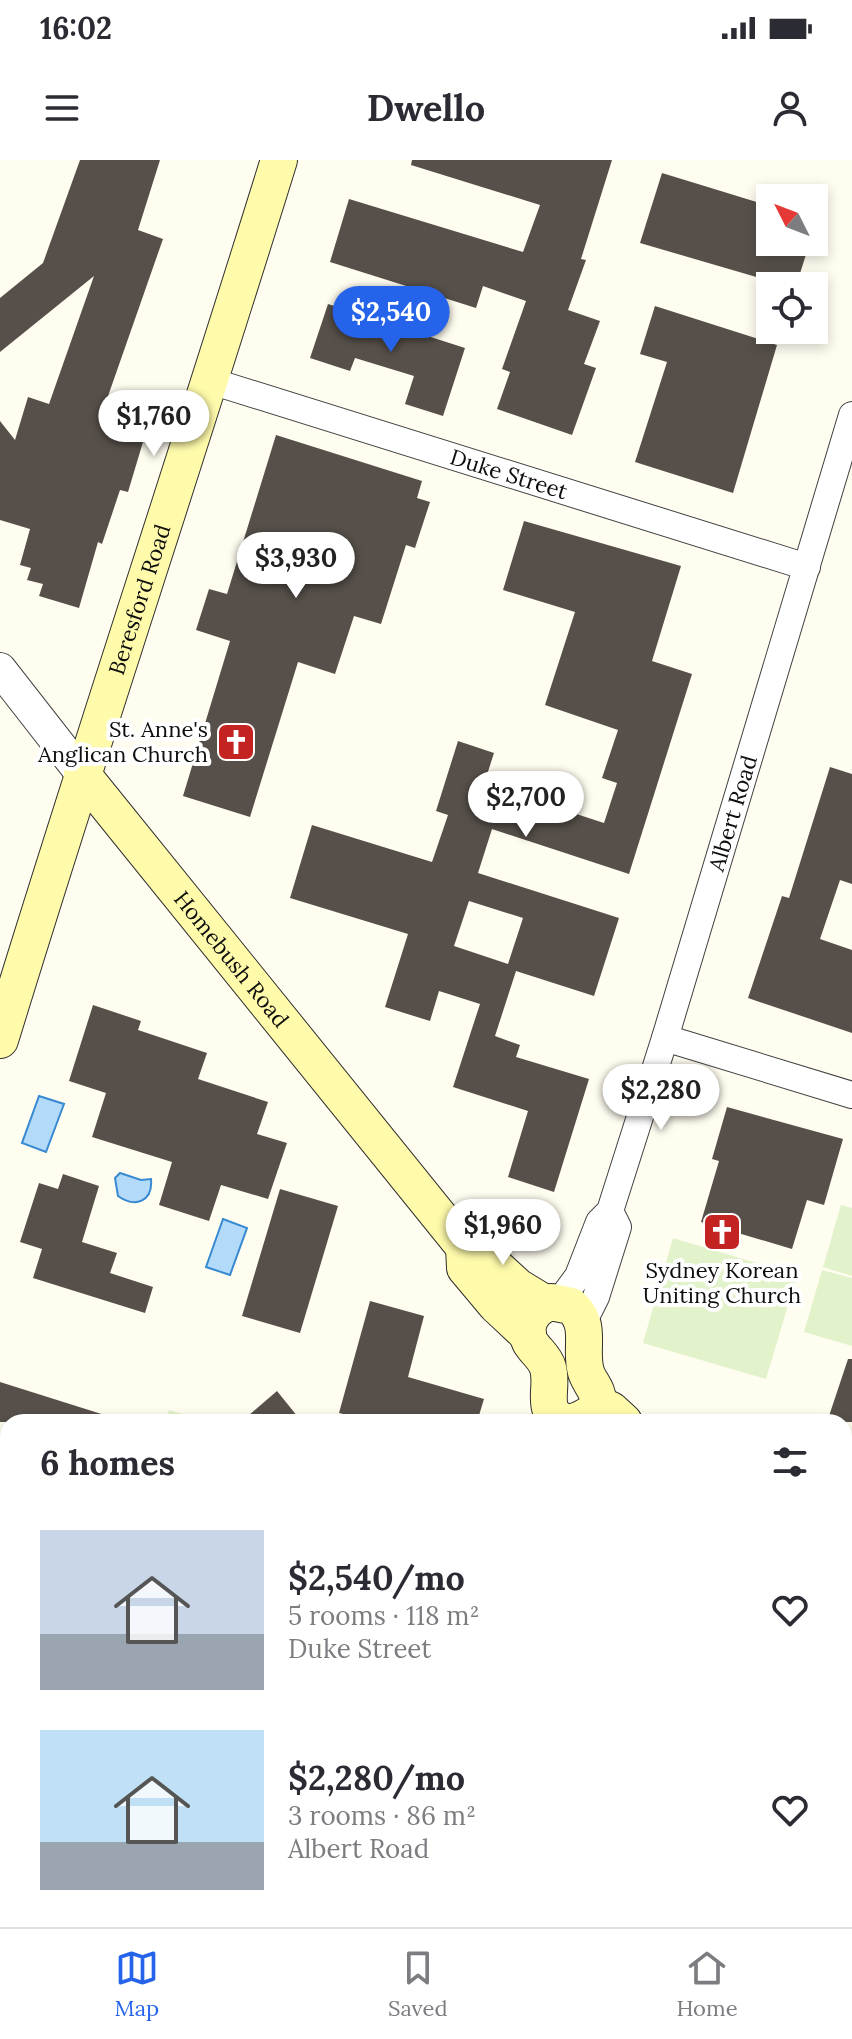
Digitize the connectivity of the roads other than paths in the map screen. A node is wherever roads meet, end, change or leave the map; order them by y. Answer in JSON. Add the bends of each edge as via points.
{"nodes":[{"id":1,"x":279,"y":160,"type":"edge"},
{"id":2,"x":211,"y":381,"type":"junction"},
{"id":3,"x":852,"y":415,"type":"edge"},
{"id":4,"x":807,"y":567,"type":"junction"},
{"id":5,"x":0,"y":669,"type":"edge"},
{"id":6,"x":82,"y":774,"type":"junction"},
{"id":7,"x":665,"y":1038,"type":"junction"},
{"id":8,"x":0,"y":1040,"type":"edge"},
{"id":9,"x":852,"y":1095,"type":"edge"},
{"id":10,"x":464,"y":1247,"type":"junction"},
{"id":11,"x":563,"y":1309,"type":"junction"},
{"id":12,"x":528,"y":1335,"type":"junction"},
{"id":13,"x":570,"y":1414,"type":"edge"},
{"id":14,"x":581,"y":1414,"type":"edge"}],
"edges":[{"from":1,"to":2,"type":"main road","name":"Beresford Road"},
{"from":2,"to":4,"type":"street","name":"Duke Street"},
{"from":2,"to":6,"type":"main road","name":"Beresford Road"},
{"from":3,"to":4,"type":"street","name":"Albert Road"},
{"from":4,"to":7,"type":"street","name":"Albert Road"},
{"from":5,"to":6,"type":"street","name":"Homebush Road"},
{"from":6,"to":8,"type":"main road","name":"Beresford Road"},
{"from":6,"to":10,"type":"main road","name":"Homebush Road"},
{"from":7,"to":9,"type":"street"},
{"from":7,"to":11,"type":"street","name":"Albert Road","via":[[610,1211],[618,1227],[596,1297]]},
{"from":10,"to":11,"type":"main road","name":"Homebush Road","via":[[483,1255],[518,1287]]},
{"from":10,"to":12,"type":"main road","name":"Homebush Road","via":[[465,1268]]},
{"from":11,"to":12,"type":"main road","via":[[531,1317]]},
{"from":11,"to":14,"type":"main road","name":"Homebush Road","via":[[598,1395]]},
{"from":12,"to":13,"type":"main road","name":"Homebush Road","via":[[548,1368],[548,1403]]}]}
